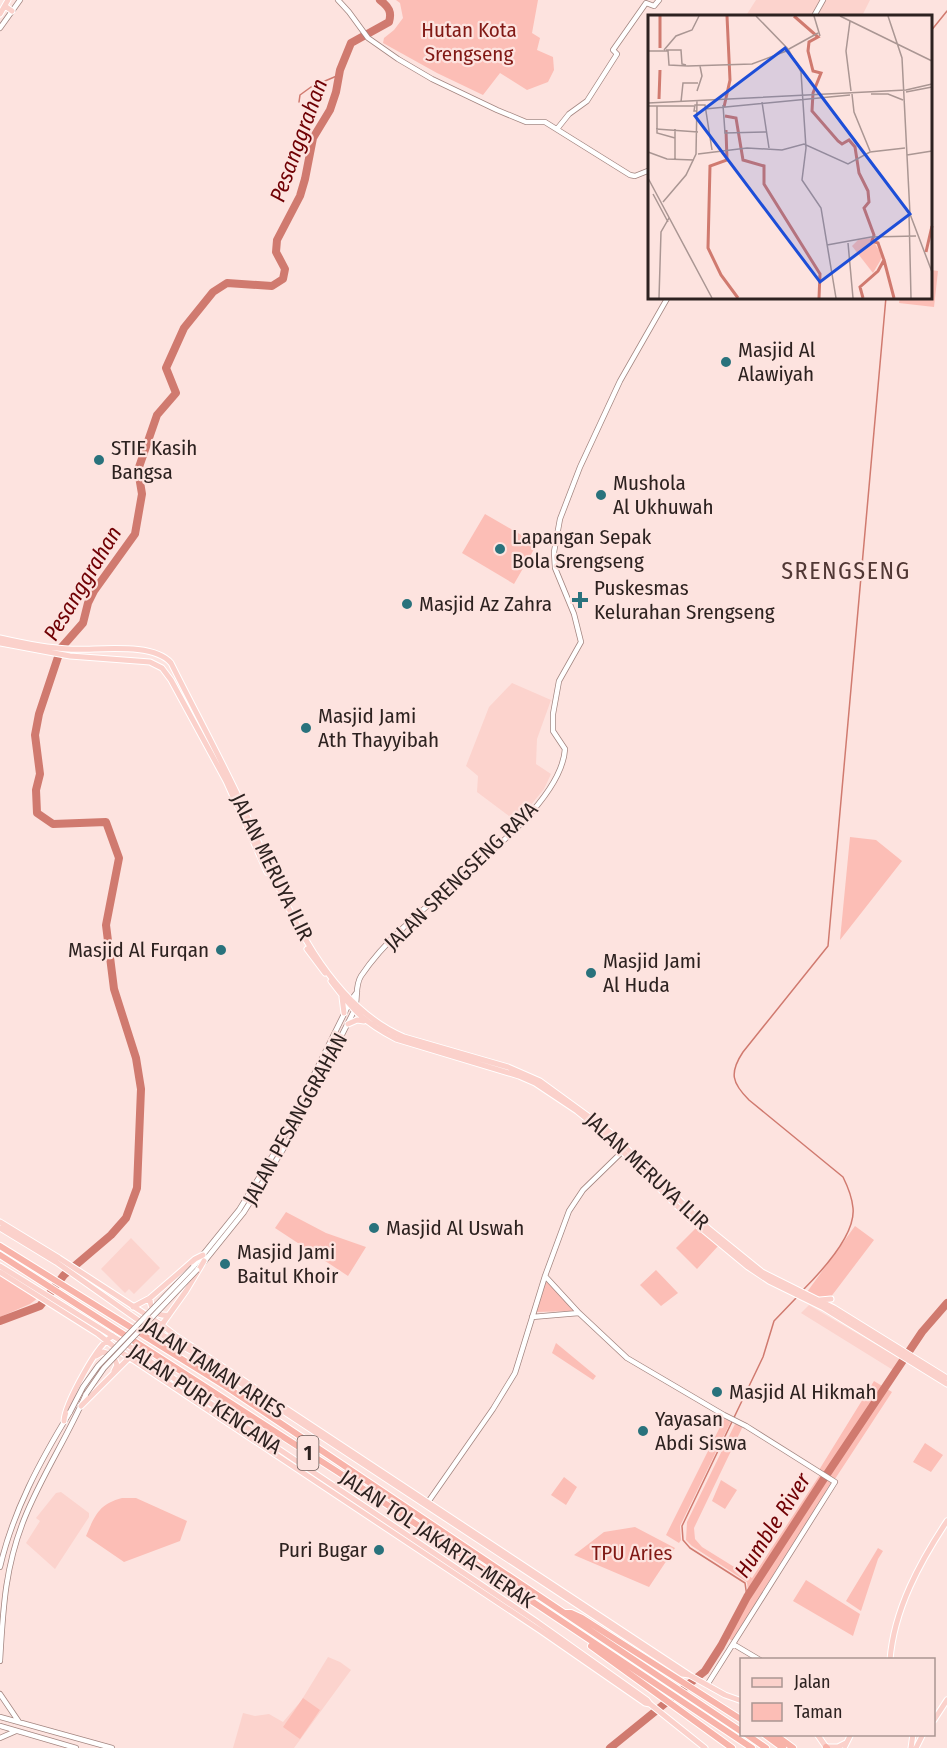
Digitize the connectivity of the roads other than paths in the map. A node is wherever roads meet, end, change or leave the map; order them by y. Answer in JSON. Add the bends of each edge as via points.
{"nodes":[{"id":1,"x":20,"y":0,"type":"edge"},
{"id":2,"x":338,"y":0,"type":"edge"},
{"id":3,"x":659,"y":0,"type":"edge"},
{"id":4,"x":823,"y":0,"type":"edge"},
{"id":5,"x":6,"y":3,"type":"edge"},
{"id":6,"x":12,"y":11,"type":"junction"},
{"id":7,"x":0,"y":14,"type":"edge"},
{"id":8,"x":815,"y":15,"type":"edge"},
{"id":9,"x":0,"y":28,"type":"edge"},
{"id":10,"x":557,"y":129,"type":"junction"},
{"id":11,"x":648,"y":170,"type":"edge"},
{"id":12,"x":667,"y":298,"type":"edge"},
{"id":13,"x":0,"y":638,"type":"edge"},
{"id":14,"x":0,"y":643,"type":"edge"},
{"id":15,"x":15,"y":644,"type":"junction"},
{"id":16,"x":110,"y":650,"type":"junction"},
{"id":17,"x":51,"y":651,"type":"junction"},
{"id":18,"x":111,"y":659,"type":"junction"},
{"id":19,"x":217,"y":761,"type":"junction"},
{"id":20,"x":357,"y":992,"type":"junction"},
{"id":21,"x":342,"y":995,"type":"junction"},
{"id":22,"x":350,"y":1002,"type":"junction"},
{"id":23,"x":355,"y":1009,"type":"junction"},
{"id":24,"x":344,"y":1013,"type":"junction"},
{"id":25,"x":368,"y":1023,"type":"junction"},
{"id":26,"x":348,"y":1024,"type":"junction"},
{"id":27,"x":325,"y":1053,"type":"junction"},
{"id":28,"x":331,"y":1056,"type":"junction"},
{"id":29,"x":625,"y":1149,"type":"junction"},
{"id":30,"x":256,"y":1187,"type":"junction"},
{"id":31,"x":0,"y":1222,"type":"edge"},
{"id":32,"x":0,"y":1228,"type":"edge"},
{"id":33,"x":0,"y":1246,"type":"edge"},
{"id":34,"x":0,"y":1255,"type":"edge"},
{"id":35,"x":204,"y":1258,"type":"junction"},
{"id":36,"x":0,"y":1266,"type":"edge"},
{"id":37,"x":66,"y":1266,"type":"junction"},
{"id":38,"x":195,"y":1268,"type":"junction"},
{"id":39,"x":0,"y":1272,"type":"edge"},
{"id":40,"x":77,"y":1274,"type":"junction"},
{"id":41,"x":545,"y":1276,"type":"junction"},
{"id":42,"x":44,"y":1278,"type":"junction"},
{"id":43,"x":36,"y":1291,"type":"junction"},
{"id":44,"x":808,"y":1297,"type":"junction"},
{"id":45,"x":150,"y":1298,"type":"junction"},
{"id":46,"x":831,"y":1299,"type":"dead end"},
{"id":47,"x":819,"y":1300,"type":"junction"},
{"id":48,"x":58,"y":1305,"type":"junction"},
{"id":49,"x":133,"y":1306,"type":"junction"},
{"id":50,"x":128,"y":1312,"type":"junction"},
{"id":51,"x":579,"y":1313,"type":"junction"},
{"id":52,"x":169,"y":1315,"type":"junction"},
{"id":53,"x":532,"y":1317,"type":"junction"},
{"id":54,"x":162,"y":1325,"type":"junction"},
{"id":55,"x":155,"y":1332,"type":"junction"},
{"id":56,"x":113,"y":1336,"type":"junction"},
{"id":57,"x":106,"y":1340,"type":"junction"},
{"id":58,"x":132,"y":1348,"type":"junction"},
{"id":59,"x":905,"y":1356,"type":"junction"},
{"id":60,"x":95,"y":1357,"type":"junction"},
{"id":61,"x":130,"y":1357,"type":"junction"},
{"id":62,"x":112,"y":1374,"type":"junction"},
{"id":63,"x":947,"y":1378,"type":"edge"},
{"id":64,"x":947,"y":1384,"type":"edge"},
{"id":65,"x":267,"y":1399,"type":"junction"},
{"id":66,"x":81,"y":1406,"type":"junction"},
{"id":67,"x":64,"y":1421,"type":"junction"},
{"id":68,"x":427,"y":1504,"type":"junction"},
{"id":69,"x":947,"y":1521,"type":"edge"},
{"id":70,"x":0,"y":1567,"type":"edge"},
{"id":71,"x":1,"y":1619,"type":"edge"},
{"id":72,"x":584,"y":1637,"type":"junction"},
{"id":73,"x":733,"y":1644,"type":"junction"},
{"id":74,"x":758,"y":1658,"type":"edge"},
{"id":75,"x":889,"y":1658,"type":"edge"},
{"id":76,"x":0,"y":1661,"type":"edge"},
{"id":77,"x":669,"y":1678,"type":"junction"},
{"id":78,"x":706,"y":1684,"type":"junction"},
{"id":79,"x":0,"y":1694,"type":"edge"},
{"id":80,"x":947,"y":1700,"type":"edge"},
{"id":81,"x":740,"y":1701,"type":"edge"},
{"id":82,"x":713,"y":1702,"type":"junction"},
{"id":83,"x":652,"y":1706,"type":"junction"},
{"id":84,"x":740,"y":1715,"type":"edge"},
{"id":85,"x":0,"y":1717,"type":"edge"},
{"id":86,"x":935,"y":1717,"type":"edge"},
{"id":87,"x":740,"y":1719,"type":"edge"},
{"id":88,"x":19,"y":1722,"type":"junction"},
{"id":89,"x":0,"y":1726,"type":"edge"},
{"id":90,"x":38,"y":1728,"type":"junction"},
{"id":91,"x":16,"y":1731,"type":"junction"},
{"id":92,"x":740,"y":1731,"type":"edge"},
{"id":93,"x":35,"y":1736,"type":"junction"},
{"id":94,"x":749,"y":1736,"type":"edge"},
{"id":95,"x":767,"y":1736,"type":"edge"},
{"id":96,"x":777,"y":1736,"type":"edge"},
{"id":97,"x":0,"y":1738,"type":"edge"},
{"id":98,"x":845,"y":1746,"type":"edge"},
{"id":99,"x":826,"y":1747,"type":"edge"},
{"id":100,"x":76,"y":1748,"type":"edge"},
{"id":101,"x":112,"y":1748,"type":"edge"},
{"id":102,"x":705,"y":1748,"type":"edge"},
{"id":103,"x":732,"y":1748,"type":"edge"},
{"id":104,"x":752,"y":1748,"type":"edge"},
{"id":105,"x":766,"y":1748,"type":"edge"},
{"id":106,"x":783,"y":1748,"type":"edge"},
{"id":107,"x":793,"y":1748,"type":"edge"}],
"edges":[{"from":1,"to":6,"type":"main road"},
{"from":2,"to":10,"type":"main road","via":[[367,37],[398,59],[483,104]]},
{"from":3,"to":10,"type":"main road","via":[[654,6],[646,3],[587,101]]},
{"from":4,"to":8,"type":"main road"},
{"from":5,"to":6,"type":"main road"},
{"from":5,"to":7,"type":"main road"},
{"from":6,"to":9,"type":"main road"},
{"from":10,"to":11,"type":"main road","via":[[630,175]]},
{"from":12,"to":20,"type":"main road","name":"JALAN SRENGSENG RAYA","via":[[620,381],[560,519],[555,568],[581,642],[556,692],[552,727],[565,752],[556,782],[502,842],[402,928],[361,976]]},
{"from":13,"to":15,"type":"main road","name":"JALAN MERUYA ILIR"},
{"from":14,"to":15,"type":"main road","name":"JALAN MERUYA ILIR"},
{"from":15,"to":17,"type":"main road","name":"JALAN MERUYA ILIR"},
{"from":16,"to":17,"type":"main road","name":"JALAN MERUYA ILIR"},
{"from":16,"to":18,"type":"main road"},
{"from":16,"to":19,"type":"main road","name":"JALAN MERUYA ILIR","via":[[145,651],[168,660]]},
{"from":17,"to":18,"type":"main road","name":"JALAN MERUYA ILIR"},
{"from":18,"to":19,"type":"main road","name":"JALAN MERUYA ILIR","via":[[140,661],[162,668]]},
{"from":19,"to":21,"type":"main road","name":"JALAN MERUYA ILIR","via":[[286,911],[313,959]]},
{"from":19,"to":22,"type":"main road","name":"JALAN MERUYA ILIR","via":[[295,921]]},
{"from":20,"to":22,"type":"main road","name":"JALAN SRENGSENG RAYA"},
{"from":20,"to":23,"type":"main road","name":"JALAN SRENGSENG RAYA"},
{"from":21,"to":22,"type":"main road","name":"JALAN MERUYA ILIR"},
{"from":21,"to":24,"type":"main road"},
{"from":22,"to":23,"type":"main road","name":"JALAN MERUYA ILIR"},
{"from":22,"to":24,"type":"main road","name":"JALAN PESANGGRAHAN"},
{"from":23,"to":25,"type":"main road","name":"JALAN MERUYA ILIR"},
{"from":23,"to":26,"type":"main road","name":"JALAN PESANGGRAHAN"},
{"from":23,"to":29,"type":"main road","name":"JALAN MERUYA ILIR","via":[[404,1037],[530,1075],[592,1117]]},
{"from":24,"to":27,"type":"main road","name":"JALAN PESANGGRAHAN"},
{"from":25,"to":26,"type":"main road","via":[[357,1020]]},
{"from":25,"to":29,"type":"main road","name":"JALAN MERUYA ILIR","via":[[406,1043],[531,1081]]},
{"from":26,"to":28,"type":"main road","name":"JALAN PESANGGRAHAN"},
{"from":27,"to":28,"type":"main road"},
{"from":27,"to":30,"type":"main road","name":"JALAN PESANGGRAHAN"},
{"from":28,"to":30,"type":"main road","name":"JALAN PESANGGRAHAN","via":[[287,1143]]},
{"from":29,"to":41,"type":"main road","via":[[569,1211]]},
{"from":29,"to":44,"type":"main road","name":"JALAN MERUYA ILIR","via":[[707,1230],[762,1272]]},
{"from":30,"to":35,"type":"main road","name":"JALAN PESANGGRAHAN"},
{"from":31,"to":37,"type":"main road"},
{"from":32,"to":37,"type":"main road"},
{"from":33,"to":42,"type":"highway","name":"JALAN TOL JAKARTA–MERAK","number":"1"},
{"from":34,"to":42,"type":"highway","name":"JALAN TOL JAKARTA–MERAK","number":"1"},
{"from":35,"to":38,"type":"main road","name":"JALAN PESANGGRAHAN"},
{"from":35,"to":45,"type":"main road","via":[[195,1259]]},
{"from":35,"to":52,"type":"main road"},
{"from":36,"to":43,"type":"main road"},
{"from":37,"to":40,"type":"main road"},
{"from":38,"to":66,"type":"main road","name":"JALAN PESANGGRAHAN","bridge":true,"via":[[104,1368]]},
{"from":38,"to":67,"type":"main road","name":"JALAN PESANGGRAHAN","bridge":true,"via":[[98,1366]]},
{"from":39,"to":43,"type":"main road"},
{"from":40,"to":49,"type":"main road","name":"JALAN TAMAN ARIES"},
{"from":40,"to":50,"type":"main road","name":"JALAN TAMAN ARIES"},
{"from":41,"to":51,"type":"main road"},
{"from":41,"to":53,"type":"main road"},
{"from":42,"to":72,"type":"highway","name":"JALAN TOL JAKARTA–MERAK","number":"1","via":[[67,1297]]},
{"from":42,"to":77,"type":"highway","name":"JALAN TOL JAKARTA–MERAK","number":"1","via":[[73,1291],[225,1386]]},
{"from":43,"to":48,"type":"main road"},
{"from":44,"to":47,"type":"main road","name":"JALAN MERUYA ILIR"},
{"from":44,"to":59,"type":"main road","name":"JALAN MERUYA ILIR"},
{"from":45,"to":49,"type":"main road"},
{"from":45,"to":52,"type":"main road","via":[[154,1310]]},
{"from":46,"to":47,"type":"main road"},
{"from":47,"to":59,"type":"main road","name":"JALAN MERUYA ILIR"},
{"from":48,"to":56,"type":"main road","name":"JALAN PURI KENCANA"},
{"from":48,"to":57,"type":"main road","name":"JALAN PURI KENCANA"},
{"from":49,"to":50,"type":"main road"},
{"from":49,"to":54,"type":"main road","name":"JALAN TAMAN ARIES"},
{"from":50,"to":55,"type":"main road","name":"JALAN TAMAN ARIES"},
{"from":51,"to":53,"type":"main road"},
{"from":51,"to":73,"type":"main road","via":[[627,1358],[833,1480]]},
{"from":52,"to":54,"type":"main road"},
{"from":53,"to":68,"type":"main road","via":[[511,1381]]},
{"from":54,"to":55,"type":"main road"},
{"from":54,"to":65,"type":"main road","name":"JALAN TAMAN ARIES"},
{"from":55,"to":65,"type":"main road","name":"JALAN TAMAN ARIES"},
{"from":56,"to":57,"type":"main road"},
{"from":56,"to":58,"type":"main road","name":"JALAN PURI KENCANA"},
{"from":57,"to":60,"type":"main road"},
{"from":57,"to":61,"type":"main road","name":"JALAN PURI KENCANA"},
{"from":58,"to":61,"type":"main road"},
{"from":58,"to":83,"type":"main road","name":"JALAN PURI KENCANA","via":[[527,1616]]},
{"from":59,"to":63,"type":"main road","name":"JALAN MERUYA ILIR"},
{"from":59,"to":64,"type":"main road","name":"JALAN MERUYA ILIR"},
{"from":60,"to":62,"type":"main road","via":[[103,1352],[113,1355],[117,1365]]},
{"from":60,"to":67,"type":"main road","via":[[78,1384]]},
{"from":61,"to":62,"type":"main road"},
{"from":61,"to":83,"type":"main road","name":"JALAN PURI KENCANA"},
{"from":62,"to":66,"type":"main road"},
{"from":65,"to":68,"type":"main road","name":"JALAN TAMAN ARIES"},
{"from":66,"to":71,"type":"main road","name":"JALAN PESANGGRAHAN","via":[[20,1531]]},
{"from":67,"to":70,"type":"main road","name":"JALAN PESANGGRAHAN","via":[[20,1503]]},
{"from":68,"to":78,"type":"main road","name":"JALAN TAMAN ARIES"},
{"from":69,"to":75,"type":"main road","via":[[905,1597]]},
{"from":71,"to":76,"type":"main road","name":"JALAN PESANGGRAHAN"},
{"from":72,"to":103,"type":"highway"},
{"from":72,"to":104,"type":"highway","name":"JALAN TOL JAKARTA–MERAK","number":"1"},
{"from":73,"to":74,"type":"main road"},
{"from":73,"to":78,"type":"main road"},
{"from":77,"to":82,"type":"highway"},
{"from":77,"to":92,"type":"highway"},
{"from":78,"to":81,"type":"main road","name":"JALAN TAMAN ARIES"},
{"from":79,"to":88,"type":"main road"},
{"from":80,"to":86,"type":"main road"},
{"from":82,"to":84,"type":"highway"},
{"from":82,"to":87,"type":"highway"},
{"from":83,"to":102,"type":"main road","name":"JALAN PURI KENCANA"},
{"from":85,"to":88,"type":"main road"},
{"from":88,"to":90,"type":"main road"},
{"from":89,"to":91,"type":"main road"},
{"from":90,"to":93,"type":"main road"},
{"from":90,"to":101,"type":"main road"},
{"from":91,"to":93,"type":"main road"},
{"from":91,"to":97,"type":"main road"},
{"from":93,"to":100,"type":"main road"},
{"from":94,"to":105,"type":"highway"},
{"from":95,"to":106,"type":"highway"},
{"from":96,"to":107,"type":"highway"},
{"from":98,"to":99,"type":"main road"}]}
